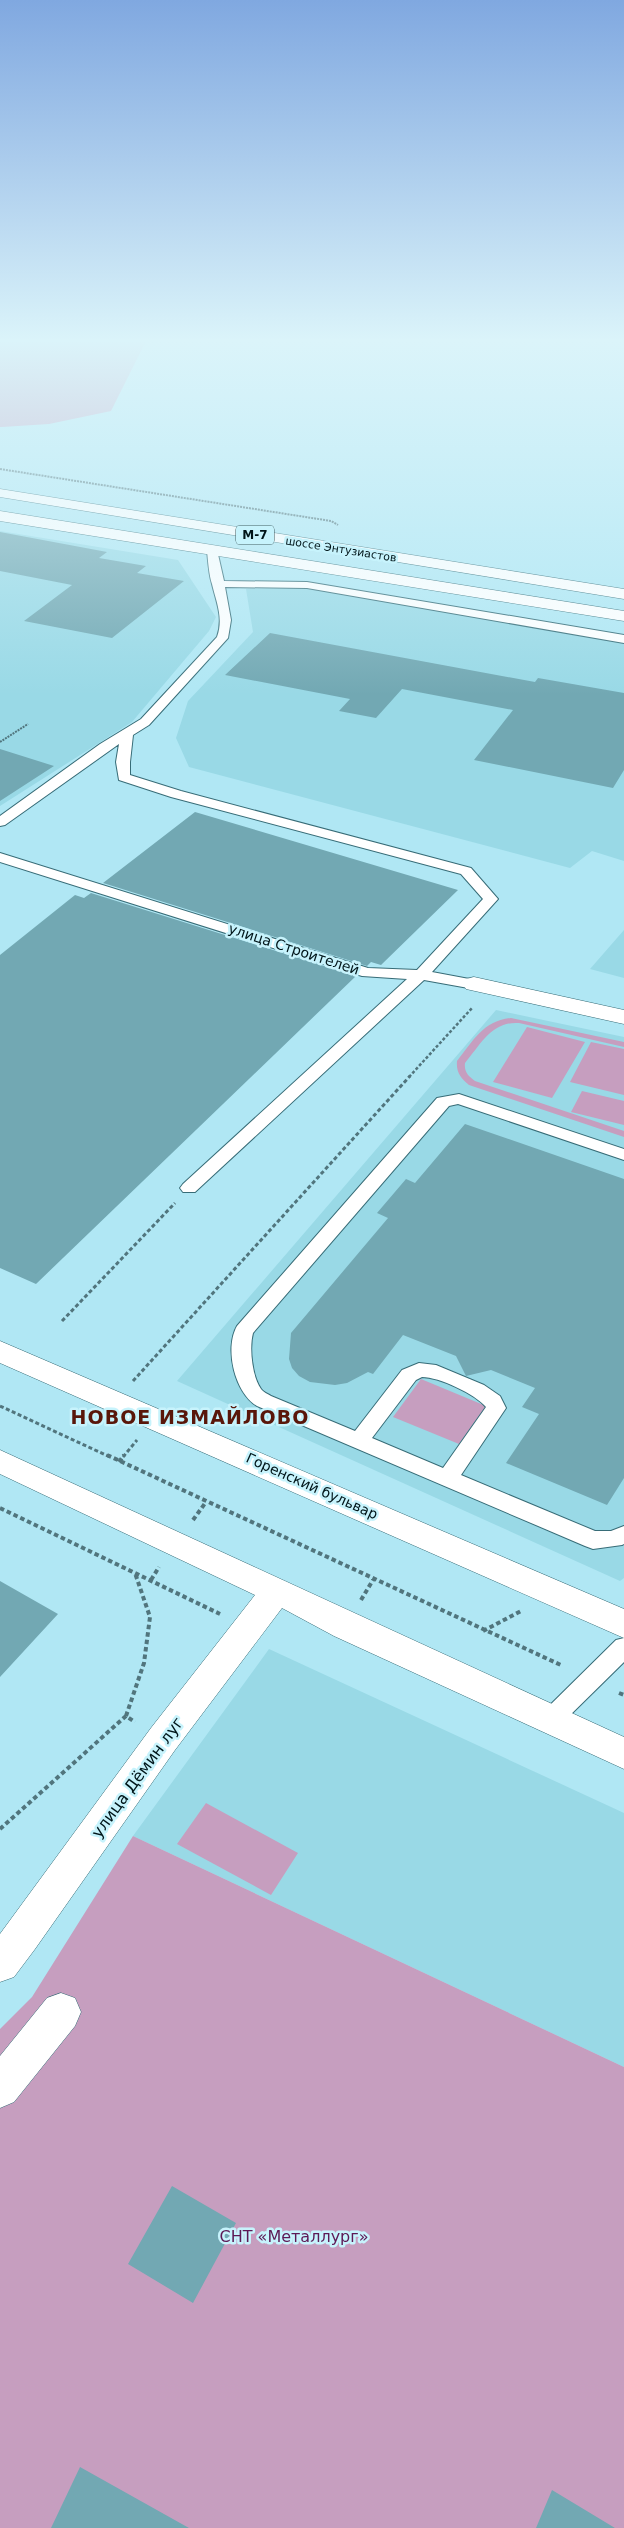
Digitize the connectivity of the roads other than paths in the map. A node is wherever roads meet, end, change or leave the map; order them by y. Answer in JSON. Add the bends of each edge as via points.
{"nodes":[{"id":1,"x":0,"y":493,"type":"edge"},
{"id":2,"x":0,"y":516,"type":"edge"},
{"id":3,"x":212,"y":550,"type":"junction"},
{"id":4,"x":217,"y":584,"type":"junction"},
{"id":5,"x":624,"y":594,"type":"edge"},
{"id":6,"x":624,"y":616,"type":"edge"},
{"id":7,"x":624,"y":639,"type":"edge"},
{"id":8,"x":126,"y":733,"type":"junction"},
{"id":9,"x":0,"y":822,"type":"edge"},
{"id":10,"x":0,"y":857,"type":"edge"},
{"id":11,"x":421,"y":975,"type":"junction"},
{"id":12,"x":474,"y":984,"type":"joint"},
{"id":13,"x":624,"y":1018,"type":"edge"},
{"id":14,"x":624,"y":1155,"type":"edge"},
{"id":15,"x":189,"y":1188,"type":"road end"},
{"id":16,"x":0,"y":1351,"type":"edge"},
{"id":17,"x":359,"y":1441,"type":"junction"},
{"id":18,"x":0,"y":1461,"type":"edge"},
{"id":19,"x":447,"y":1479,"type":"junction"},
{"id":20,"x":624,"y":1534,"type":"edge"},
{"id":21,"x":276,"y":1590,"type":"junction"},
{"id":22,"x":624,"y":1624,"type":"edge"},
{"id":23,"x":624,"y":1647,"type":"edge"},
{"id":24,"x":550,"y":1720,"type":"junction"},
{"id":25,"x":624,"y":1754,"type":"edge"},
{"id":26,"x":0,"y":1964,"type":"edge"},
{"id":27,"x":61,"y":2012,"type":"dead end"},
{"id":28,"x":0,"y":2088,"type":"edge"}],
"edges":[{"from":1,"to":5,"type":"main road","name":"шоссе Энтузиастов","number":"М-7"},
{"from":2,"to":3,"type":"main road","name":"шоссе Энтузиастов","number":"М-7"},
{"from":3,"to":4,"type":"lane"},
{"from":3,"to":6,"type":"main road","name":"шоссе Энтузиастов","number":"М-7"},
{"from":4,"to":7,"type":"lane","via":[[307,585]]},
{"from":4,"to":8,"type":"lane","via":[[227,630],[145,722]]},
{"from":8,"to":9,"type":"lane"},
{"from":8,"to":11,"type":"lane","via":[[124,777],[176,794],[466,871],[491,899]]},
{"from":10,"to":11,"type":"lane","name":"улица Строителей","via":[[368,973]]},
{"from":11,"to":12,"type":"lane","name":"улица Строителей"},
{"from":11,"to":15,"type":"lane"},
{"from":12,"to":13,"type":"main road","name":"улица Строителей"},
{"from":14,"to":17,"type":"lane","via":[[458,1099],[443,1102],[241,1337],[250,1386],[255,1395]]},
{"from":16,"to":22,"type":"main road","name":"Горенский бульвар"},
{"from":17,"to":19,"type":"lane"},
{"from":17,"to":19,"type":"lane","via":[[409,1375],[419,1370],[429,1370],[486,1394],[496,1408]]},
{"from":18,"to":21,"type":"main road"},
{"from":19,"to":20,"type":"lane","via":[[594,1540],[614,1539]]},
{"from":21,"to":24,"type":"main road","via":[[346,1626]]},
{"from":21,"to":26,"type":"main road","name":"улица Дёмин луг"},
{"from":23,"to":24,"type":"lane"},
{"from":24,"to":25,"type":"main road"},
{"from":27,"to":28,"type":"main road"}]}
